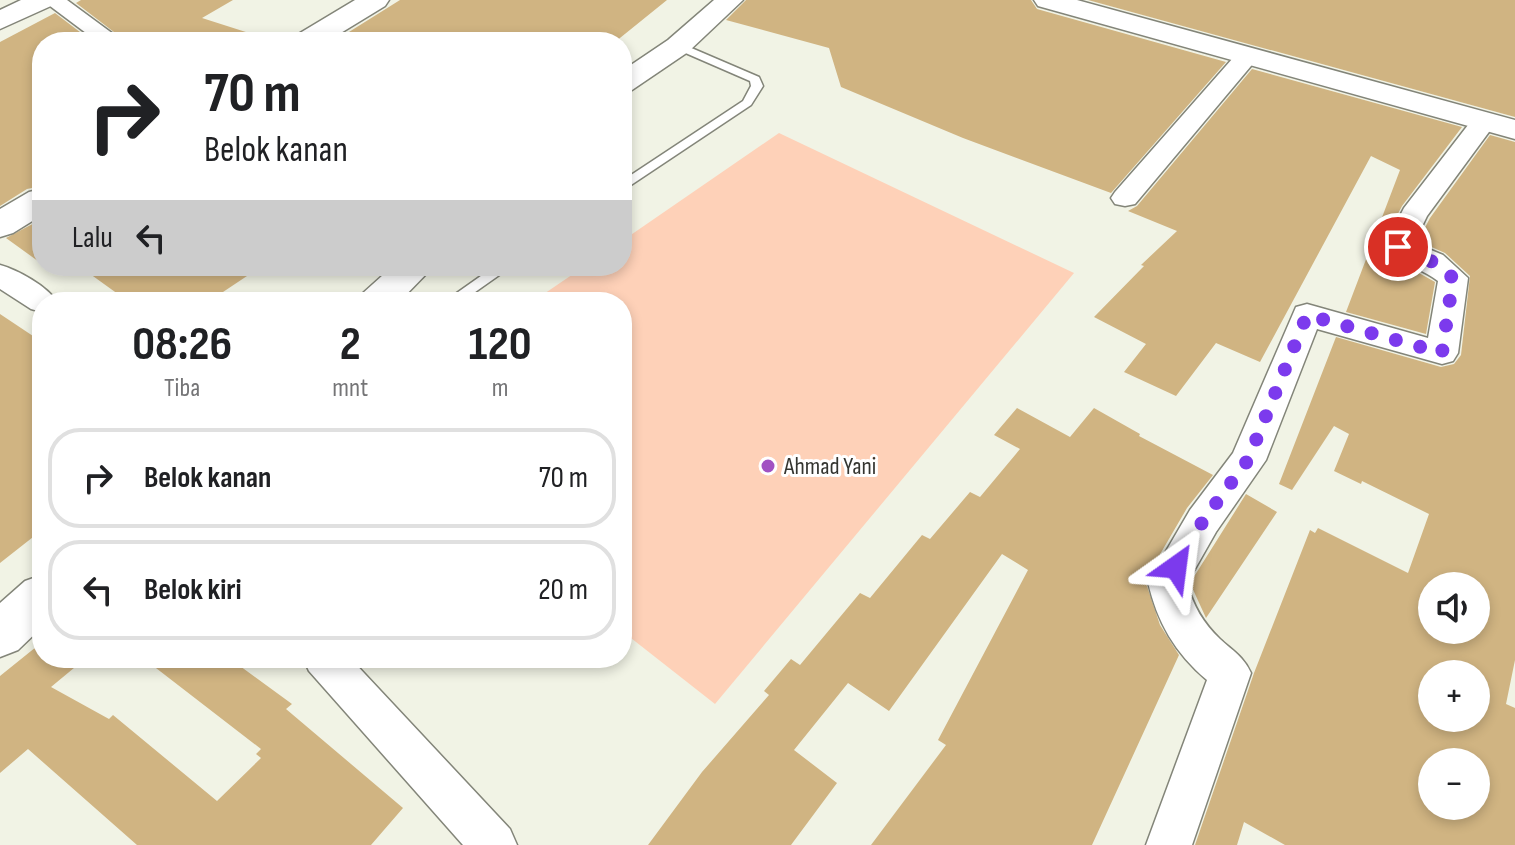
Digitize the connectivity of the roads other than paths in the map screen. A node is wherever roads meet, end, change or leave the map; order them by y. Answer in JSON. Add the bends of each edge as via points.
{"nodes":[{"id":1,"x":42,"y":0,"type":"edge"},
{"id":2,"x":53,"y":0,"type":"edge"},
{"id":3,"x":375,"y":0,"type":"edge"},
{"id":4,"x":730,"y":0,"type":"edge"},
{"id":5,"x":1047,"y":0,"type":"edge"},
{"id":6,"x":0,"y":21,"type":"edge"},
{"id":7,"x":99,"y":32,"type":"edge"},
{"id":8,"x":322,"y":32,"type":"edge"},
{"id":9,"x":678,"y":46,"type":"junction"},
{"id":10,"x":1248,"y":55,"type":"junction"},
{"id":11,"x":632,"y":77,"type":"edge"},
{"id":12,"x":1484,"y":121,"type":"junction"},
{"id":13,"x":1515,"y":130,"type":"edge"},
{"id":14,"x":632,"y":180,"type":"edge"},
{"id":15,"x":1125,"y":198,"type":"dead end"},
{"id":16,"x":32,"y":206,"type":"edge"},
{"id":17,"x":0,"y":225,"type":"edge"},
{"id":18,"x":0,"y":275,"type":"edge"},
{"id":19,"x":405,"y":276,"type":"edge"},
{"id":20,"x":490,"y":276,"type":"edge"},
{"id":21,"x":387,"y":292,"type":"edge"},
{"id":22,"x":466,"y":292,"type":"edge"},
{"id":23,"x":32,"y":296,"type":"edge"},
{"id":24,"x":32,"y":605,"type":"edge"},
{"id":25,"x":0,"y":634,"type":"edge"},
{"id":26,"x":332,"y":668,"type":"edge"},
{"id":27,"x":494,"y":845,"type":"edge"},
{"id":28,"x":1169,"y":845,"type":"edge"}],
"edges":[{"from":1,"to":6,"type":"street"},
{"from":2,"to":7,"type":"street"},
{"from":3,"to":8,"type":"main road"},
{"from":4,"to":9,"type":"street"},
{"from":5,"to":10,"type":"street"},
{"from":9,"to":11,"type":"street"},
{"from":9,"to":14,"type":"lane","via":[[755,79],[757,86],[747,103]]},
{"from":10,"to":12,"type":"street"},
{"from":10,"to":15,"type":"street"},
{"from":12,"to":13,"type":"street"},
{"from":12,"to":28,"type":"street","via":[[1414,214],[1398,247],[1433,262],[1453,278],[1442,353],[1307,315],[1248,460],[1167,582],[1173,609],[1193,644],[1230,673]]},
{"from":16,"to":17,"type":"main road"},
{"from":18,"to":23,"type":"street"},
{"from":19,"to":21,"type":"street"},
{"from":20,"to":22,"type":"lane"},
{"from":24,"to":25,"type":"street"},
{"from":26,"to":27,"type":"street"}]}
